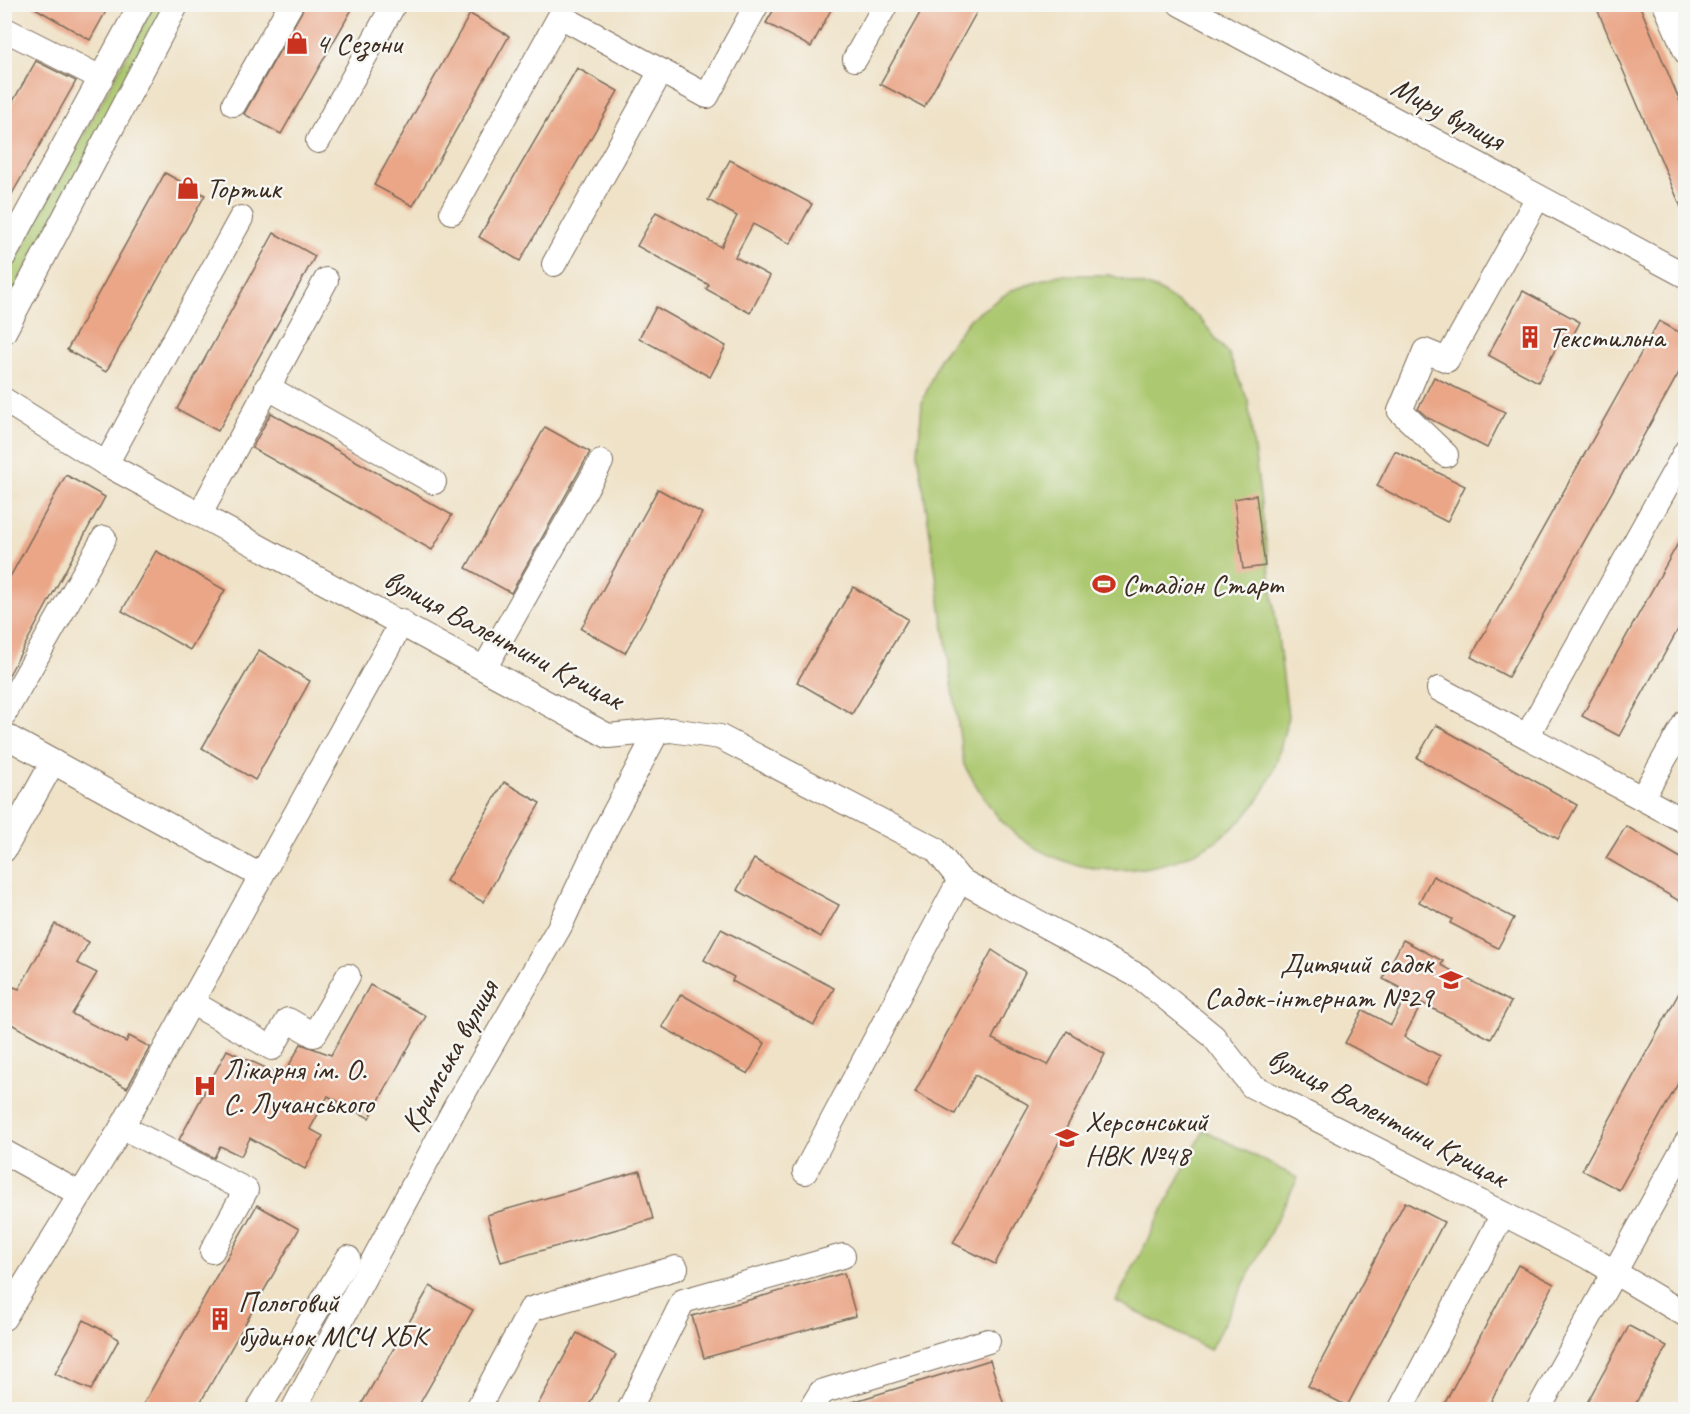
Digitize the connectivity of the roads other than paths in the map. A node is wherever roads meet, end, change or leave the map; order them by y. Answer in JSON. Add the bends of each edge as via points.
{"nodes":[{"id":1,"x":141,"y":4,"type":"edge"},
{"id":2,"x":177,"y":4,"type":"edge"},
{"id":3,"x":394,"y":4,"type":"edge"},
{"id":4,"x":757,"y":4,"type":"edge"},
{"id":5,"x":886,"y":4,"type":"edge"},
{"id":6,"x":1180,"y":4,"type":"edge"},
{"id":7,"x":1665,"y":4,"type":"edge"},
{"id":8,"x":284,"y":7,"type":"edge"},
{"id":9,"x":4,"y":29,"type":"edge"},
{"id":10,"x":1686,"y":52,"type":"edge"},
{"id":11,"x":855,"y":59,"type":"dead end"},
{"id":12,"x":661,"y":71,"type":"junction"},
{"id":13,"x":100,"y":78,"type":"junction"},
{"id":14,"x":234,"y":104,"type":"dead end"},
{"id":15,"x":318,"y":141,"type":"dead end"},
{"id":16,"x":1538,"y":197,"type":"junction"},
{"id":17,"x":452,"y":212,"type":"dead end"},
{"id":18,"x":240,"y":218,"type":"dead end"},
{"id":19,"x":4,"y":256,"type":"edge"},
{"id":20,"x":554,"y":264,"type":"dead end"},
{"id":21,"x":1686,"y":276,"type":"edge"},
{"id":22,"x":326,"y":280,"type":"dead end"},
{"id":23,"x":4,"y":332,"type":"edge"},
{"id":24,"x":267,"y":387,"type":"junction"},
{"id":25,"x":4,"y":400,"type":"edge"},
{"id":26,"x":1686,"y":451,"type":"edge"},
{"id":27,"x":1446,"y":455,"type":"dead end"},
{"id":28,"x":601,"y":462,"type":"dead end"},
{"id":29,"x":106,"y":464,"type":"junction"},
{"id":30,"x":434,"y":482,"type":"dead end"},
{"id":31,"x":200,"y":514,"type":"junction"},
{"id":32,"x":104,"y":538,"type":"dead end"},
{"id":33,"x":402,"y":622,"type":"junction"},
{"id":34,"x":485,"y":667,"type":"junction"},
{"id":35,"x":1439,"y":689,"type":"dead end"},
{"id":36,"x":4,"y":714,"type":"edge"},
{"id":37,"x":1686,"y":721,"type":"edge"},
{"id":38,"x":657,"y":732,"type":"junction"},
{"id":39,"x":4,"y":735,"type":"edge"},
{"id":40,"x":1527,"y":736,"type":"junction"},
{"id":41,"x":53,"y":762,"type":"junction"},
{"id":42,"x":1642,"y":798,"type":"junction"},
{"id":43,"x":1686,"y":822,"type":"edge"},
{"id":44,"x":4,"y":850,"type":"edge"},
{"id":45,"x":261,"y":876,"type":"junction"},
{"id":46,"x":960,"y":880,"type":"junction"},
{"id":47,"x":348,"y":976,"type":"dead end"},
{"id":48,"x":191,"y":1002,"type":"junction"},
{"id":49,"x":122,"y":1127,"type":"junction"},
{"id":50,"x":1686,"y":1143,"type":"edge"},
{"id":51,"x":4,"y":1152,"type":"edge"},
{"id":52,"x":805,"y":1172,"type":"dead end"},
{"id":53,"x":80,"y":1194,"type":"junction"},
{"id":54,"x":1503,"y":1214,"type":"junction"},
{"id":55,"x":212,"y":1251,"type":"dead end"},
{"id":56,"x":843,"y":1256,"type":"dead end"},
{"id":57,"x":348,"y":1258,"type":"dead end"},
{"id":58,"x":676,"y":1268,"type":"dead end"},
{"id":59,"x":1614,"y":1272,"type":"junction"},
{"id":60,"x":1686,"y":1315,"type":"edge"},
{"id":61,"x":4,"y":1318,"type":"edge"},
{"id":62,"x":988,"y":1341,"type":"dead end"},
{"id":63,"x":258,"y":1410,"type":"edge"},
{"id":64,"x":293,"y":1410,"type":"edge"},
{"id":65,"x":477,"y":1410,"type":"edge"},
{"id":66,"x":629,"y":1410,"type":"edge"},
{"id":67,"x":810,"y":1410,"type":"edge"},
{"id":68,"x":1400,"y":1410,"type":"edge"},
{"id":69,"x":1538,"y":1410,"type":"edge"}],
"edges":[{"from":1,"to":13,"type":"street"},
{"from":2,"to":23,"type":"street"},
{"from":3,"to":15,"type":"street"},
{"from":4,"to":12,"type":"street","via":[[707,96]]},
{"from":5,"to":11,"type":"street"},
{"from":6,"to":16,"type":"street","name":"Миру вулиця"},
{"from":7,"to":10,"type":"street"},
{"from":8,"to":14,"type":"street"},
{"from":9,"to":13,"type":"street"},
{"from":12,"to":17,"type":"street","via":[[560,16]]},
{"from":12,"to":20,"type":"street"},
{"from":13,"to":19,"type":"street"},
{"from":16,"to":21,"type":"street","name":"Миру вулиця"},
{"from":16,"to":27,"type":"street","via":[[1447,360],[1425,351],[1400,411]]},
{"from":18,"to":29,"type":"street"},
{"from":22,"to":24,"type":"street"},
{"from":24,"to":30,"type":"street"},
{"from":24,"to":31,"type":"street"},
{"from":25,"to":29,"type":"street","name":"вулиця Валентини Крицак"},
{"from":26,"to":40,"type":"street"},
{"from":28,"to":34,"type":"street"},
{"from":29,"to":31,"type":"street","name":"вулиця Валентини Крицак"},
{"from":31,"to":33,"type":"street","name":"вулиця Валентини Крицак"},
{"from":32,"to":36,"type":"street"},
{"from":33,"to":34,"type":"street","name":"вулиця Валентини Крицак"},
{"from":33,"to":45,"type":"street"},
{"from":34,"to":38,"type":"street","name":"вулиця Валентини Крицак","via":[[608,735]]},
{"from":35,"to":40,"type":"street"},
{"from":37,"to":42,"type":"street"},
{"from":38,"to":46,"type":"street","name":"вулиця Валентини Крицак","via":[[671,730],[720,737],[935,849]]},
{"from":38,"to":64,"type":"street","name":"Кримська вулиця","via":[[560,926],[456,1106]]},
{"from":39,"to":41,"type":"street"},
{"from":40,"to":42,"type":"street"},
{"from":41,"to":44,"type":"street"},
{"from":41,"to":45,"type":"street"},
{"from":42,"to":43,"type":"street"},
{"from":45,"to":48,"type":"street"},
{"from":46,"to":52,"type":"street"},
{"from":46,"to":54,"type":"street","name":"вулиця Валентини Крицак","via":[[1140,977],[1214,1036],[1252,1086]]},
{"from":47,"to":48,"type":"street","via":[[314,1035],[288,1020],[272,1048]]},
{"from":48,"to":49,"type":"street"},
{"from":49,"to":53,"type":"street"},
{"from":49,"to":55,"type":"street","via":[[246,1190]]},
{"from":50,"to":59,"type":"street"},
{"from":51,"to":53,"type":"street"},
{"from":53,"to":61,"type":"street"},
{"from":54,"to":59,"type":"street","name":"вулиця Валентини Крицак"},
{"from":54,"to":68,"type":"street"},
{"from":56,"to":66,"type":"street","via":[[683,1301]]},
{"from":57,"to":63,"type":"street"},
{"from":58,"to":65,"type":"street","via":[[531,1309]]},
{"from":59,"to":60,"type":"street","name":"вулиця Валентини Крицак"},
{"from":59,"to":69,"type":"street"},
{"from":62,"to":67,"type":"street","via":[[821,1392]]}]}
